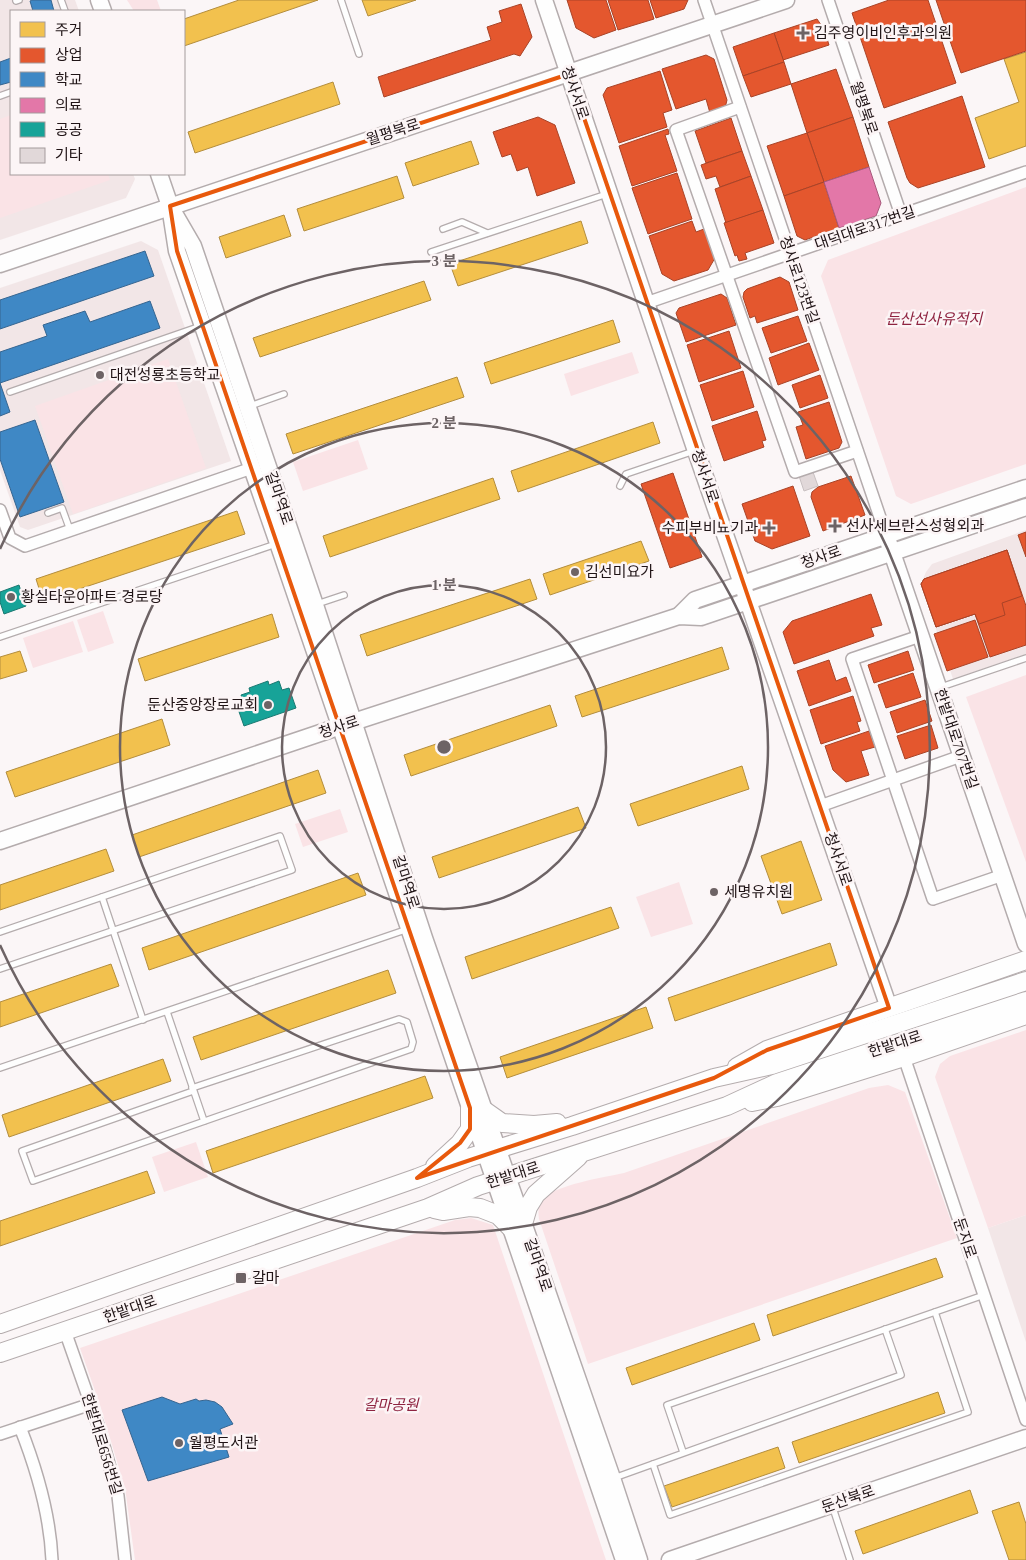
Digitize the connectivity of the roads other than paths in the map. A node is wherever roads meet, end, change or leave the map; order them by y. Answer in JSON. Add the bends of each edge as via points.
{"nodes":[{"id":1,"x":341,"y":0,"type":"edge"},
{"id":2,"x":544,"y":0,"type":"edge"},
{"id":3,"x":704,"y":0,"type":"edge"},
{"id":4,"x":786,"y":0,"type":"edge"},
{"id":5,"x":828,"y":0,"type":"edge"},
{"id":6,"x":712,"y":25,"type":"junction"},
{"id":7,"x":359,"y":54,"type":"dead end"},
{"id":8,"x":568,"y":74,"type":"junction"},
{"id":9,"x":740,"y":107,"type":"junction"},
{"id":10,"x":1026,"y":172,"type":"edge"},
{"id":11,"x":159,"y":175,"type":"edge"},
{"id":12,"x":609,"y":193,"type":"junction"},
{"id":13,"x":170,"y":206,"type":"junction"},
{"id":14,"x":901,"y":216,"type":"junction"},
{"id":15,"x":443,"y":229,"type":"dead end"},
{"id":16,"x":488,"y":234,"type":"junction"},
{"id":17,"x":431,"y":252,"type":"dead end"},
{"id":18,"x":790,"y":253,"type":"junction"},
{"id":19,"x":0,"y":264,"type":"edge"},
{"id":20,"x":726,"y":275,"type":"junction"},
{"id":21,"x":646,"y":303,"type":"junction"},
{"id":22,"x":203,"y":326,"type":"junction"},
{"id":23,"x":10,"y":392,"type":"dead end"},
{"id":24,"x":284,"y":394,"type":"dead end"},
{"id":25,"x":248,"y":407,"type":"junction"},
{"id":26,"x":696,"y":450,"type":"junction"},
{"id":27,"x":857,"y":451,"type":"junction"},
{"id":28,"x":252,"y":468,"type":"junction"},
{"id":29,"x":620,"y":486,"type":"dead end"},
{"id":30,"x":1026,"y":488,"type":"edge"},
{"id":31,"x":1026,"y":507,"type":"edge"},
{"id":32,"x":0,"y":510,"type":"edge"},
{"id":33,"x":48,"y":513,"type":"dead end"},
{"id":34,"x":70,"y":530,"type":"junction"},
{"id":35,"x":886,"y":535,"type":"junction"},
{"id":36,"x":278,"y":543,"type":"junction"},
{"id":37,"x":892,"y":553,"type":"junction"},
{"id":38,"x":742,"y":584,"type":"junction"},
{"id":39,"x":344,"y":595,"type":"dead end"},
{"id":40,"x":748,"y":602,"type":"junction"},
{"id":41,"x":315,"y":604,"type":"junction"},
{"id":42,"x":679,"y":616,"type":"junction"},
{"id":43,"x":920,"y":636,"type":"junction"},
{"id":44,"x":0,"y":637,"type":"edge"},
{"id":45,"x":1026,"y":658,"type":"edge"},
{"id":46,"x":938,"y":688,"type":"junction"},
{"id":47,"x":347,"y":724,"type":"junction"},
{"id":48,"x":961,"y":756,"type":"junction"},
{"id":49,"x":894,"y":780,"type":"junction"},
{"id":50,"x":820,"y":806,"type":"junction"},
{"id":51,"x":0,"y":841,"type":"edge"},
{"id":52,"x":1002,"y":876,"type":"junction"},
{"id":53,"x":102,"y":897,"type":"junction"},
{"id":54,"x":409,"y":929,"type":"junction"},
{"id":55,"x":113,"y":931,"type":"junction"},
{"id":56,"x":0,"y":932,"type":"edge"},
{"id":57,"x":1026,"y":944,"type":"edge"},
{"id":58,"x":1026,"y":960,"type":"edge"},
{"id":59,"x":0,"y":969,"type":"edge"},
{"id":60,"x":1026,"y":981,"type":"edge"},
{"id":61,"x":1026,"y":1001,"type":"edge"},
{"id":62,"x":890,"y":1008,"type":"junction"},
{"id":63,"x":167,"y":1012,"type":"junction"},
{"id":64,"x":1026,"y":1014,"type":"edge"},
{"id":65,"x":143,"y":1020,"type":"junction"},
{"id":66,"x":904,"y":1057,"type":"junction"},
{"id":67,"x":0,"y":1068,"type":"edge"},
{"id":68,"x":714,"y":1078,"type":"junction"},
{"id":69,"x":192,"y":1090,"type":"junction"},
{"id":70,"x":727,"y":1106,"type":"junction"},
{"id":71,"x":477,"y":1110,"type":"junction"},
{"id":72,"x":204,"y":1121,"type":"junction"},
{"id":73,"x":572,"y":1126,"type":"junction"},
{"id":74,"x":492,"y":1150,"type":"junction"},
{"id":75,"x":585,"y":1151,"type":"junction"},
{"id":76,"x":417,"y":1178,"type":"junction"},
{"id":77,"x":501,"y":1179,"type":"junction"},
{"id":78,"x":428,"y":1208,"type":"junction"},
{"id":79,"x":517,"y":1227,"type":"junction"},
{"id":80,"x":984,"y":1295,"type":"junction"},
{"id":81,"x":935,"y":1312,"type":"junction"},
{"id":82,"x":0,"y":1324,"type":"edge"},
{"id":83,"x":885,"y":1330,"type":"junction"},
{"id":84,"x":65,"y":1331,"type":"junction"},
{"id":85,"x":0,"y":1353,"type":"edge"},
{"id":86,"x":91,"y":1404,"type":"junction"},
{"id":87,"x":1026,"y":1420,"type":"edge"},
{"id":88,"x":20,"y":1427,"type":"junction"},
{"id":89,"x":0,"y":1434,"type":"edge"},
{"id":90,"x":1026,"y":1438,"type":"edge"},
{"id":91,"x":683,"y":1452,"type":"junction"},
{"id":92,"x":653,"y":1464,"type":"junction"},
{"id":93,"x":612,"y":1478,"type":"junction"},
{"id":94,"x":831,"y":1504,"type":"junction"},
{"id":95,"x":52,"y":1560,"type":"edge"},
{"id":96,"x":125,"y":1560,"type":"edge"},
{"id":97,"x":624,"y":1560,"type":"edge"},
{"id":98,"x":639,"y":1560,"type":"edge"},
{"id":99,"x":670,"y":1560,"type":"edge"},
{"id":100,"x":850,"y":1560,"type":"edge"}],
"edges":[{"from":1,"to":7,"type":"lane"},
{"from":2,"to":8,"type":"street","name":"청사서로"},
{"from":3,"to":6,"type":"street","name":"청사로123번길"},
{"from":4,"to":6,"type":"street","name":"월평북로"},
{"from":5,"to":14,"type":"street","name":"월평북로"},
{"from":6,"to":8,"type":"street","name":"월평북로"},
{"from":6,"to":9,"type":"street","name":"청사로123번길"},
{"from":8,"to":12,"type":"street","name":"청사서로"},
{"from":8,"to":13,"type":"street","name":"월평북로"},
{"from":9,"to":18,"type":"street","name":"청사로123번길"},
{"from":9,"to":20,"type":"street","via":[[676,130]]},
{"from":10,"to":14,"type":"street","name":"대덕대로317번길"},
{"from":11,"to":13,"type":"street","name":"갈마역로"},
{"from":12,"to":16,"type":"lane"},
{"from":12,"to":21,"type":"street","name":"청사서로"},
{"from":13,"to":19,"type":"street","name":"월평북로"},
{"from":13,"to":22,"type":"street","name":"갈마역로","via":[[177,251]]},
{"from":13,"to":25,"type":"street","name":"갈마역로","via":[[193,246]]},
{"from":14,"to":18,"type":"street","name":"대덕대로317번길"},
{"from":15,"to":16,"type":"lane","via":[[462,222]]},
{"from":16,"to":17,"type":"lane"},
{"from":18,"to":20,"type":"street","name":"대덕대로317번길"},
{"from":18,"to":27,"type":"street","name":"청사로123번길"},
{"from":20,"to":21,"type":"street","name":"대덕대로317번길"},
{"from":20,"to":27,"type":"street","via":[[794,472]]},
{"from":21,"to":26,"type":"street","name":"청사서로"},
{"from":22,"to":23,"type":"lane"},
{"from":22,"to":28,"type":"street","name":"갈마역로"},
{"from":24,"to":25,"type":"lane"},
{"from":25,"to":41,"type":"street","name":"갈마역로"},
{"from":26,"to":29,"type":"lane","via":[[626,474]]},
{"from":26,"to":38,"type":"street","name":"청사서로"},
{"from":27,"to":35,"type":"street","name":"청사로123번길"},
{"from":28,"to":34,"type":"street"},
{"from":28,"to":36,"type":"street","name":"갈마역로"},
{"from":30,"to":35,"type":"street","name":"청사로"},
{"from":31,"to":37,"type":"street","name":"청사로"},
{"from":32,"to":34,"type":"street","via":[[10,538],[25,546]]},
{"from":33,"to":34,"type":"lane","via":[[62,508]]},
{"from":35,"to":37,"type":"street","name":"한밭대로707번길"},
{"from":35,"to":38,"type":"street","name":"청사로"},
{"from":36,"to":44,"type":"lane"},
{"from":36,"to":47,"type":"street","name":"갈마역로"},
{"from":37,"to":40,"type":"street","name":"청사로"},
{"from":37,"to":43,"type":"street","name":"한밭대로707번길"},
{"from":38,"to":40,"type":"street","name":"청사서로"},
{"from":38,"to":42,"type":"street","name":"청사로","via":[[695,600]]},
{"from":39,"to":41,"type":"lane"},
{"from":40,"to":42,"type":"street","name":"청사로","via":[[701,617]]},
{"from":40,"to":50,"type":"street","name":"청사서로"},
{"from":41,"to":47,"type":"street","name":"갈마역로"},
{"from":42,"to":47,"type":"street","name":"청사로"},
{"from":43,"to":46,"type":"street","name":"한밭대로707번길"},
{"from":43,"to":49,"type":"street","via":[[852,658]]},
{"from":45,"to":46,"type":"lane"},
{"from":46,"to":48,"type":"street","name":"한밭대로707번길"},
{"from":47,"to":51,"type":"street","name":"청사로"},
{"from":47,"to":54,"type":"street","name":"갈마역로"},
{"from":47,"to":71,"type":"street","name":"갈마역로","via":[[424,938]]},
{"from":48,"to":49,"type":"street"},
{"from":48,"to":52,"type":"street","name":"한밭대로707번길"},
{"from":49,"to":50,"type":"street"},
{"from":49,"to":52,"type":"street","via":[[934,899]]},
{"from":50,"to":62,"type":"street","name":"청사서로"},
{"from":52,"to":57,"type":"street","name":"한밭대로707번길"},
{"from":53,"to":55,"type":"lane"},
{"from":53,"to":55,"type":"lane","via":[[280,836],[292,870]]},
{"from":53,"to":56,"type":"lane"},
{"from":54,"to":63,"type":"lane"},
{"from":54,"to":71,"type":"street","name":"갈마역로"},
{"from":55,"to":59,"type":"lane"},
{"from":55,"to":65,"type":"lane"},
{"from":58,"to":62,"type":"main road"},
{"from":60,"to":68,"type":"main road","name":"한밭대로","via":[[772,1065]]},
{"from":61,"to":70,"type":"main road","name":"한밭대로","via":[[778,1083]]},
{"from":62,"to":68,"type":"main road","via":[[767,1050]]},
{"from":63,"to":65,"type":"lane"},
{"from":63,"to":69,"type":"lane"},
{"from":64,"to":66,"type":"main road"},
{"from":65,"to":67,"type":"lane"},
{"from":66,"to":70,"type":"main road","via":[[777,1097]]},
{"from":66,"to":80,"type":"street","name":"둔지로"},
{"from":68,"to":73,"type":"main road","name":"한밭대로"},
{"from":69,"to":72,"type":"lane"},
{"from":69,"to":72,"type":"lane","via":[[22,1151],[33,1181]]},
{"from":69,"to":72,"type":"lane","via":[[399,1019],[407,1022],[413,1042],[411,1049]]},
{"from":70,"to":75,"type":"main road","name":"한밭대로"},
{"from":71,"to":73,"type":"main road","via":[[502,1123]]},
{"from":71,"to":74,"type":"street","name":"갈마역로"},
{"from":71,"to":76,"type":"main road","via":[[460,1143]]},
{"from":73,"to":74,"type":"main road","name":"한밭대로"},
{"from":74,"to":76,"type":"main road","name":"한밭대로"},
{"from":74,"to":77,"type":"street","name":"갈마역로"},
{"from":75,"to":77,"type":"main road","name":"한밭대로"},
{"from":75,"to":79,"type":"main road","via":[[536,1194]]},
{"from":76,"to":82,"type":"main road","name":"한밭대로"},
{"from":77,"to":78,"type":"main road","name":"한밭대로"},
{"from":77,"to":79,"type":"street","name":"갈마역로"},
{"from":78,"to":79,"type":"main road","via":[[443,1211],[480,1208]]},
{"from":78,"to":84,"type":"main road","name":"한밭대로"},
{"from":79,"to":93,"type":"street","name":"갈마역로"},
{"from":79,"to":97,"type":"street","name":"갈마역로"},
{"from":80,"to":81,"type":"lane"},
{"from":80,"to":87,"type":"street","name":"둔지로"},
{"from":81,"to":83,"type":"lane"},
{"from":81,"to":92,"type":"lane","via":[[968,1412],[670,1515]]},
{"from":83,"to":91,"type":"lane","via":[[901,1374]]},
{"from":83,"to":91,"type":"lane","via":[[667,1405]]},
{"from":84,"to":85,"type":"main road","name":"한밭대로"},
{"from":84,"to":86,"type":"street","name":"한밭대로656번길"},
{"from":86,"to":88,"type":"street"},
{"from":86,"to":96,"type":"street","name":"한밭대로656번길","via":[[118,1496]]},
{"from":88,"to":89,"type":"street"},
{"from":88,"to":95,"type":"street","via":[[45,1505]]},
{"from":90,"to":94,"type":"street","name":"둔산북로"},
{"from":91,"to":92,"type":"lane"},
{"from":92,"to":93,"type":"lane"},
{"from":93,"to":98,"type":"street","name":"갈마역로"},
{"from":94,"to":99,"type":"street","name":"둔산북로"},
{"from":94,"to":100,"type":"lane"}]}
